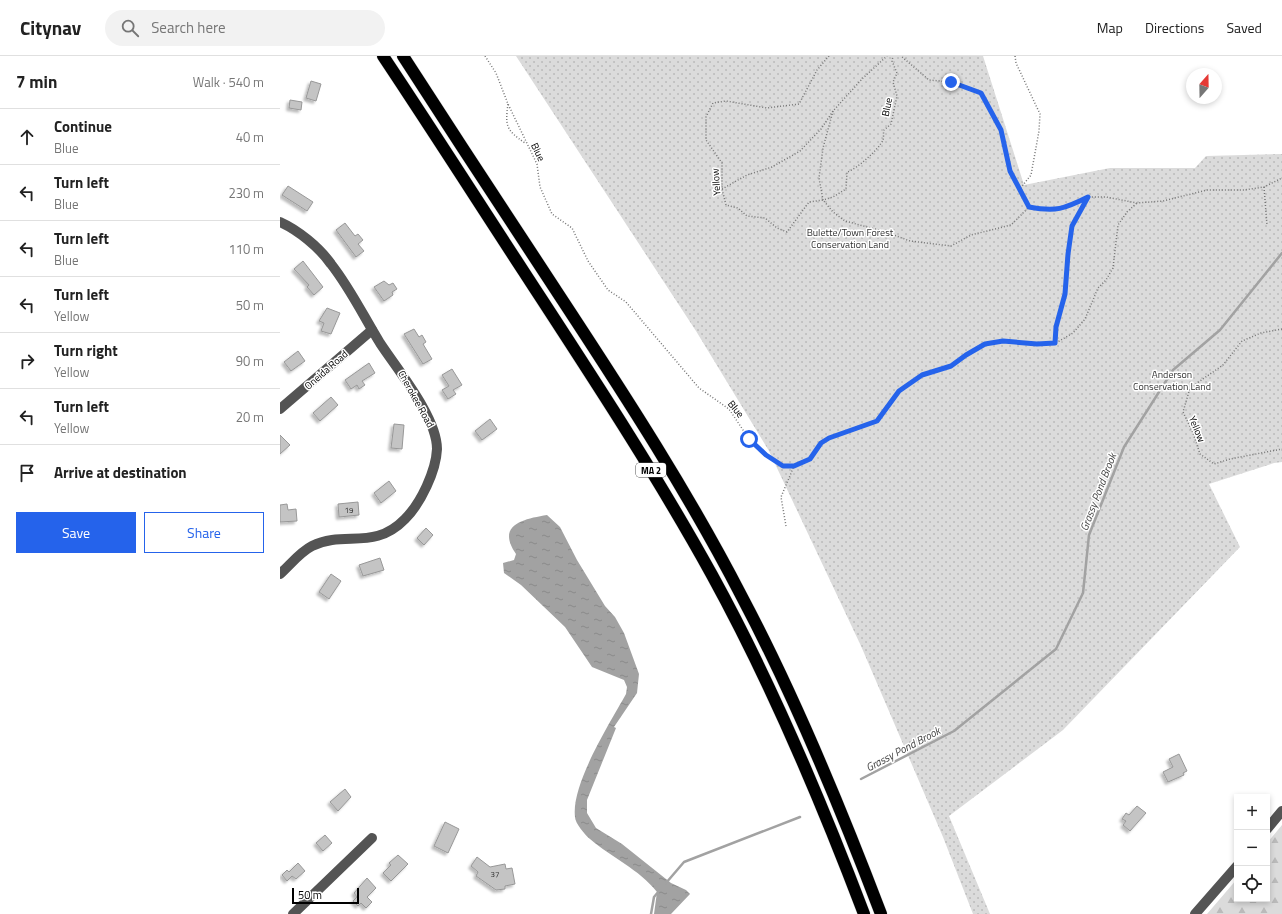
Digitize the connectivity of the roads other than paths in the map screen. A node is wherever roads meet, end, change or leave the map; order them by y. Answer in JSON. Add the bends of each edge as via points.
{"nodes":[{"id":1,"x":383,"y":56,"type":"edge"},
{"id":2,"x":403,"y":56,"type":"edge"},
{"id":3,"x":280,"y":222,"type":"edge"},
{"id":4,"x":372,"y":330,"type":"junction"},
{"id":5,"x":280,"y":410,"type":"edge"},
{"id":6,"x":280,"y":574,"type":"edge"},
{"id":7,"x":1282,"y":811,"type":"edge"},
{"id":8,"x":1270,"y":825,"type":"edge"},
{"id":9,"x":372,"y":838,"type":"dead end"},
{"id":10,"x":1234,"y":869,"type":"edge"},
{"id":11,"x":293,"y":914,"type":"edge"},
{"id":12,"x":864,"y":914,"type":"edge"},
{"id":13,"x":881,"y":914,"type":"edge"},
{"id":14,"x":1195,"y":914,"type":"edge"}],
"edges":[{"from":1,"to":12,"type":"highway","number":"MA 2","via":[[621,420],[709,570],[750,648],[805,765]]},
{"from":2,"to":13,"type":"highway","number":"MA 2","via":[[644,425],[738,588],[807,730]]},
{"from":3,"to":4,"type":"street","name":"Cherokee Road","via":[[308,241],[330,262]]},
{"from":4,"to":5,"type":"street","name":"Oneida Road"},
{"from":4,"to":6,"type":"street","name":"Cherokee Road","via":[[408,382],[434,432],[436,449],[426,488],[414,508],[393,531],[377,537],[330,541],[312,546]]},
{"from":7,"to":8,"type":"street"},
{"from":9,"to":11,"type":"street"},
{"from":10,"to":14,"type":"street"}]}
